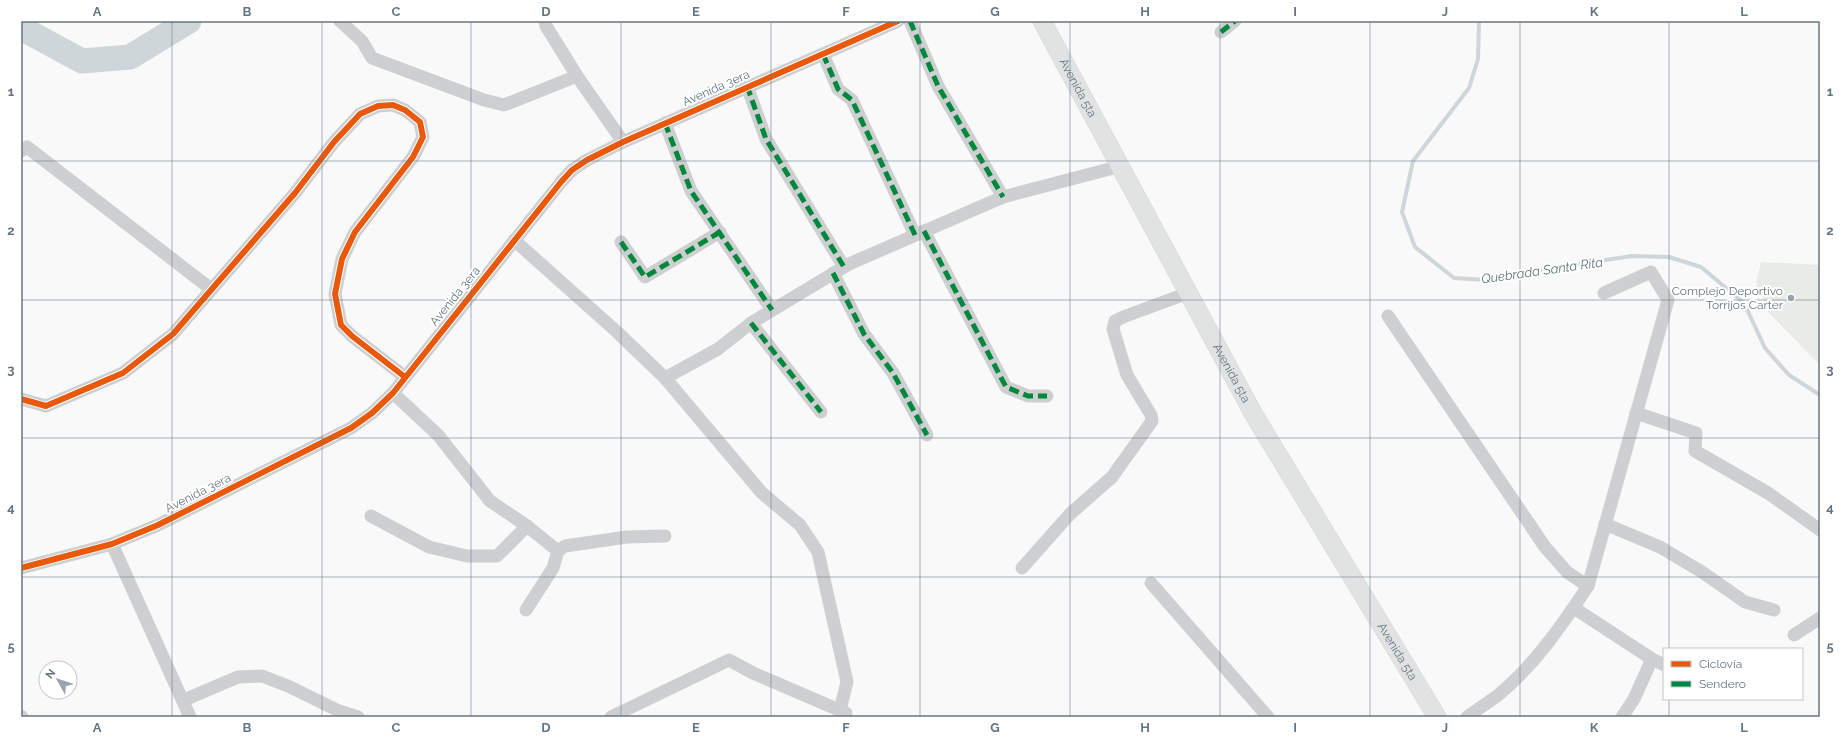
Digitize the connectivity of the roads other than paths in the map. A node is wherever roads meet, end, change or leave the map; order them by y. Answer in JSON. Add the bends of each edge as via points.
{"nodes":[{"id":1,"x":340,"y":21,"type":"edge"},
{"id":2,"x":545,"y":21,"type":"edge"},
{"id":3,"x":910,"y":21,"type":"edge"},
{"id":4,"x":1042,"y":21,"type":"edge"},
{"id":5,"x":1235,"y":21,"type":"edge"},
{"id":6,"x":892,"y":22,"type":"edge"},
{"id":7,"x":1221,"y":32,"type":"dead end"},
{"id":8,"x":823,"y":54,"type":"junction"},
{"id":9,"x":577,"y":76,"type":"junction"},
{"id":10,"x":747,"y":86,"type":"junction"},
{"id":11,"x":665,"y":123,"type":"junction"},
{"id":12,"x":623,"y":142,"type":"junction"},
{"id":13,"x":21,"y":151,"type":"edge"},
{"id":14,"x":1121,"y":166,"type":"junction"},
{"id":15,"x":1004,"y":197,"type":"junction"},
{"id":16,"x":720,"y":232,"type":"junction"},
{"id":17,"x":919,"y":233,"type":"junction"},
{"id":18,"x":514,"y":240,"type":"junction"},
{"id":19,"x":621,"y":242,"type":"dead end"},
{"id":20,"x":839,"y":270,"type":"junction"},
{"id":21,"x":211,"y":289,"type":"junction"},
{"id":22,"x":1188,"y":293,"type":"junction"},
{"id":23,"x":1604,"y":293,"type":"dead end"},
{"id":24,"x":772,"y":310,"type":"junction"},
{"id":25,"x":1388,"y":316,"type":"dead end"},
{"id":26,"x":751,"y":323,"type":"junction"},
{"id":27,"x":405,"y":377,"type":"junction"},
{"id":28,"x":665,"y":378,"type":"junction"},
{"id":29,"x":393,"y":393,"type":"junction"},
{"id":30,"x":1047,"y":396,"type":"dead end"},
{"id":31,"x":21,"y":399,"type":"edge"},
{"id":32,"x":821,"y":412,"type":"dead end"},
{"id":33,"x":1636,"y":413,"type":"junction"},
{"id":34,"x":927,"y":435,"type":"dead end"},
{"id":35,"x":371,"y":516,"type":"dead end"},
{"id":36,"x":1605,"y":524,"type":"junction"},
{"id":37,"x":527,"y":526,"type":"junction"},
{"id":38,"x":1820,"y":530,"type":"edge"},
{"id":39,"x":665,"y":536,"type":"dead end"},
{"id":40,"x":112,"y":544,"type":"junction"},
{"id":41,"x":558,"y":551,"type":"junction"},
{"id":42,"x":21,"y":568,"type":"edge"},
{"id":43,"x":1022,"y":568,"type":"dead end"},
{"id":44,"x":1151,"y":583,"type":"dead end"},
{"id":45,"x":1588,"y":586,"type":"junction"},
{"id":46,"x":1574,"y":608,"type":"junction"},
{"id":47,"x":526,"y":610,"type":"dead end"},
{"id":48,"x":1774,"y":610,"type":"dead end"},
{"id":49,"x":1820,"y":618,"type":"edge"},
{"id":50,"x":1794,"y":635,"type":"dead end"},
{"id":51,"x":1652,"y":659,"type":"junction"},
{"id":52,"x":1663,"y":664,"type":"edge"},
{"id":53,"x":184,"y":700,"type":"junction"},
{"id":54,"x":190,"y":717,"type":"edge"},
{"id":55,"x":358,"y":717,"type":"edge"},
{"id":56,"x":611,"y":717,"type":"edge"},
{"id":57,"x":1268,"y":717,"type":"edge"},
{"id":58,"x":1437,"y":717,"type":"edge"},
{"id":59,"x":1467,"y":717,"type":"edge"},
{"id":60,"x":1622,"y":717,"type":"edge"}],
"edges":[{"from":1,"to":9,"type":"street","via":[[362,41],[372,58],[504,105]]},
{"from":2,"to":9,"type":"street"},
{"from":3,"to":15,"type":"street","via":[[938,86]]},
{"from":4,"to":14,"type":"street","name":"Avenida 5ta"},
{"from":5,"to":7,"type":"street"},
{"from":6,"to":8,"type":"street","name":"Avenida 3era"},
{"from":8,"to":10,"type":"street","name":"Avenida 3era"},
{"from":8,"to":17,"type":"street","via":[[838,89],[852,100]]},
{"from":9,"to":12,"type":"street"},
{"from":10,"to":11,"type":"street","name":"Avenida 3era"},
{"from":10,"to":20,"type":"street","via":[[766,139]]},
{"from":11,"to":12,"type":"street","name":"Avenida 3era"},
{"from":11,"to":16,"type":"street","via":[[692,191]]},
{"from":12,"to":18,"type":"street","name":"Avenida 3era","via":[[572,170]]},
{"from":13,"to":21,"type":"street","via":[[27,147]]},
{"from":14,"to":15,"type":"street"},
{"from":14,"to":22,"type":"street","name":"Avenida 5ta"},
{"from":15,"to":17,"type":"street"},
{"from":16,"to":19,"type":"street","via":[[645,277]]},
{"from":16,"to":24,"type":"street"},
{"from":17,"to":20,"type":"street"},
{"from":17,"to":30,"type":"street","via":[[1006,387],[1028,396]]},
{"from":18,"to":27,"type":"street","name":"Avenida 3era"},
{"from":18,"to":28,"type":"street"},
{"from":20,"to":24,"type":"street"},
{"from":20,"to":34,"type":"street","via":[[864,334],[893,373]]},
{"from":21,"to":27,"type":"street","via":[[360,114],[378,106],[393,105],[405,110],[420,122],[423,137],[413,157],[355,232],[342,259],[334,294],[341,325]]},
{"from":21,"to":31,"type":"street","via":[[173,334],[123,373],[46,406]]},
{"from":22,"to":43,"type":"street","via":[[1115,321],[1113,329],[1127,376],[1152,420],[1112,477],[1070,514]]},
{"from":22,"to":58,"type":"street","name":"Avenida 5ta","via":[[1254,415]]},
{"from":23,"to":33,"type":"street","via":[[1651,272],[1668,300]]},
{"from":24,"to":26,"type":"street"},
{"from":25,"to":45,"type":"street","via":[[1545,546],[1567,572]]},
{"from":26,"to":28,"type":"street","via":[[718,349]]},
{"from":26,"to":32,"type":"street"},
{"from":27,"to":29,"type":"street","name":"Avenida 3era"},
{"from":28,"to":56,"type":"street","via":[[762,493],[800,525],[818,552],[847,682],[843,712],[728,660]]},
{"from":29,"to":37,"type":"street","via":[[438,435],[490,501]]},
{"from":29,"to":40,"type":"street","name":"Avenida 3era","via":[[351,428],[158,525]]},
{"from":33,"to":36,"type":"street"},
{"from":33,"to":38,"type":"street","via":[[1696,433],[1695,451],[1768,493]]},
{"from":35,"to":37,"type":"street","via":[[429,547],[467,556],[497,556]]},
{"from":36,"to":45,"type":"street"},
{"from":36,"to":48,"type":"street","via":[[1660,547],[1745,602]]},
{"from":37,"to":41,"type":"street"},
{"from":39,"to":41,"type":"street","via":[[627,537],[565,546]]},
{"from":40,"to":42,"type":"street","name":"Avenida 3era"},
{"from":40,"to":53,"type":"street"},
{"from":41,"to":47,"type":"street","via":[[553,568]]},
{"from":44,"to":57,"type":"street"},
{"from":45,"to":46,"type":"street"},
{"from":46,"to":51,"type":"street"},
{"from":46,"to":59,"type":"street","via":[[1533,660],[1497,695]]},
{"from":49,"to":50,"type":"street"},
{"from":51,"to":52,"type":"street"},
{"from":51,"to":60,"type":"street","via":[[1634,699]]},
{"from":53,"to":54,"type":"street"},
{"from":53,"to":55,"type":"street","via":[[238,678],[262,676]]}]}
